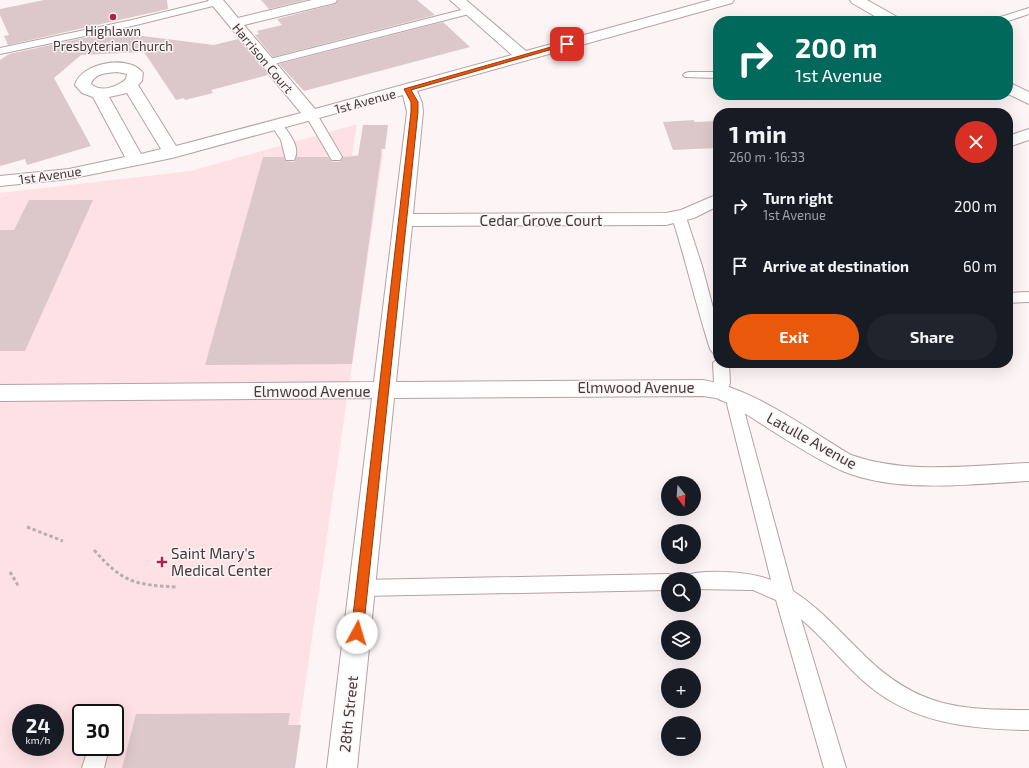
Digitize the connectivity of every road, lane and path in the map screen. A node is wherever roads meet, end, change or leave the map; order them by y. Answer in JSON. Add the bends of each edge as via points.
{"nodes":[{"id":1,"x":330,"y":0,"type":"edge"},
{"id":2,"x":457,"y":0,"type":"edge"},
{"id":3,"x":726,"y":0,"type":"edge"},
{"id":4,"x":857,"y":0,"type":"edge"},
{"id":5,"x":216,"y":1,"type":"edge"},
{"id":6,"x":469,"y":11,"type":"junction"},
{"id":7,"x":1029,"y":11,"type":"edge"},
{"id":8,"x":885,"y":16,"type":"edge"},
{"id":9,"x":1013,"y":16,"type":"edge"},
{"id":10,"x":234,"y":23,"type":"junction"},
{"id":11,"x":0,"y":51,"type":"edge"},
{"id":12,"x":523,"y":56,"type":"junction"},
{"id":13,"x":266,"y":63,"type":"junction"},
{"id":14,"x":689,"y":75,"type":"dead end"},
{"id":15,"x":713,"y":75,"type":"edge"},
{"id":16,"x":130,"y":85,"type":"junction"},
{"id":17,"x":408,"y":89,"type":"junction"},
{"id":18,"x":1013,"y":90,"type":"edge"},
{"id":19,"x":99,"y":93,"type":"junction"},
{"id":20,"x":1029,"y":99,"type":"edge"},
{"id":21,"x":312,"y":116,"type":"junction"},
{"id":22,"x":277,"y":125,"type":"junction"},
{"id":23,"x":1029,"y":134,"type":"edge"},
{"id":24,"x":1013,"y":140,"type":"edge"},
{"id":25,"x":172,"y":153,"type":"junction"},
{"id":26,"x":290,"y":157,"type":"dead end"},
{"id":27,"x":336,"y":157,"type":"dead end"},
{"id":28,"x":136,"y":161,"type":"junction"},
{"id":29,"x":0,"y":181,"type":"edge"},
{"id":30,"x":713,"y":201,"type":"edge"},
{"id":31,"x":679,"y":217,"type":"junction"},
{"id":32,"x":402,"y":220,"type":"junction"},
{"id":33,"x":1029,"y":296,"type":"edge"},
{"id":34,"x":1013,"y":298,"type":"edge"},
{"id":35,"x":712,"y":314,"type":"edge"},
{"id":36,"x":721,"y":368,"type":"edge"},
{"id":37,"x":384,"y":390,"type":"junction"},
{"id":38,"x":0,"y":393,"type":"edge"},
{"id":39,"x":729,"y":394,"type":"junction"},
{"id":40,"x":1029,"y":472,"type":"edge"},
{"id":41,"x":27,"y":527,"type":"dead end"},
{"id":42,"x":63,"y":541,"type":"dead end"},
{"id":43,"x":94,"y":550,"type":"dead end"},
{"id":44,"x":10,"y":572,"type":"dead end"},
{"id":45,"x":701,"y":581,"type":"edge"},
{"id":46,"x":661,"y":582,"type":"edge"},
{"id":47,"x":19,"y":587,"type":"dead end"},
{"id":48,"x":178,"y":587,"type":"dead end"},
{"id":49,"x":362,"y":588,"type":"junction"},
{"id":50,"x":785,"y":596,"type":"junction"},
{"id":51,"x":1029,"y":720,"type":"edge"},
{"id":52,"x":342,"y":768,"type":"edge"},
{"id":53,"x":835,"y":768,"type":"edge"}],
"edges":[{"from":1,"to":10,"type":"street"},
{"from":2,"to":6,"type":"street"},
{"from":3,"to":12,"type":"street","name":"1st Avenue"},
{"from":4,"to":8,"type":"street"},
{"from":5,"to":10,"type":"street","name":"Harrison Court"},
{"from":5,"to":11,"type":"lane","via":[[132,23]]},
{"from":6,"to":12,"type":"street"},
{"from":6,"to":13,"type":"lane"},
{"from":7,"to":9,"type":"lane"},
{"from":10,"to":13,"type":"street","name":"Harrison Court"},
{"from":12,"to":17,"type":"street","name":"1st Avenue"},
{"from":13,"to":21,"type":"street","name":"Harrison Court"},
{"from":14,"to":15,"type":"lane"},
{"from":16,"to":19,"type":"street","via":[[116,91]]},
{"from":16,"to":19,"type":"street","via":[[136,77],[131,70],[117,67],[100,70],[86,77],[83,85],[86,89]]},
{"from":16,"to":25,"type":"street"},
{"from":17,"to":21,"type":"street","name":"1st Avenue"},
{"from":17,"to":32,"type":"street","name":"28th Street","via":[[415,112]]},
{"from":18,"to":20,"type":"street"},
{"from":19,"to":28,"type":"street"},
{"from":21,"to":22,"type":"street","name":"1st Avenue"},
{"from":21,"to":27,"type":"lane"},
{"from":22,"to":25,"type":"street","name":"1st Avenue"},
{"from":22,"to":26,"type":"lane","via":[[289,142]]},
{"from":23,"to":24,"type":"street"},
{"from":25,"to":28,"type":"street","name":"1st Avenue"},
{"from":28,"to":29,"type":"street","name":"1st Avenue","via":[[62,174]]},
{"from":30,"to":31,"type":"street","name":"Cedar Grove Court"},
{"from":31,"to":32,"type":"street","name":"Cedar Grove Court","via":[[651,220]]},
{"from":31,"to":35,"type":"lane"},
{"from":32,"to":37,"type":"street","name":"28th Street"},
{"from":33,"to":34,"type":"lane"},
{"from":36,"to":39,"type":"lane","via":[[722,383]]},
{"from":37,"to":38,"type":"street","name":"Elmwood Avenue"},
{"from":37,"to":39,"type":"street","name":"Elmwood Avenue","via":[[688,386]]},
{"from":37,"to":49,"type":"street","name":"28th Street"},
{"from":39,"to":40,"type":"street","name":"Latulle Avenue","via":[[844,461],[865,469],[917,477]]},
{"from":39,"to":50,"type":"lane","via":[[736,404]]},
{"from":41,"to":42,"type":"path"},
{"from":43,"to":48,"type":"path","via":[[117,576],[127,581]]},
{"from":44,"to":47,"type":"path"},
{"from":45,"to":50,"type":"lane","via":[[732,580],[761,584]]},
{"from":46,"to":49,"type":"lane"},
{"from":49,"to":52,"type":"street","name":"28th Street"},
{"from":50,"to":51,"type":"lane","via":[[866,672],[890,690],[916,704],[952,716]]},
{"from":50,"to":53,"type":"lane"}]}
